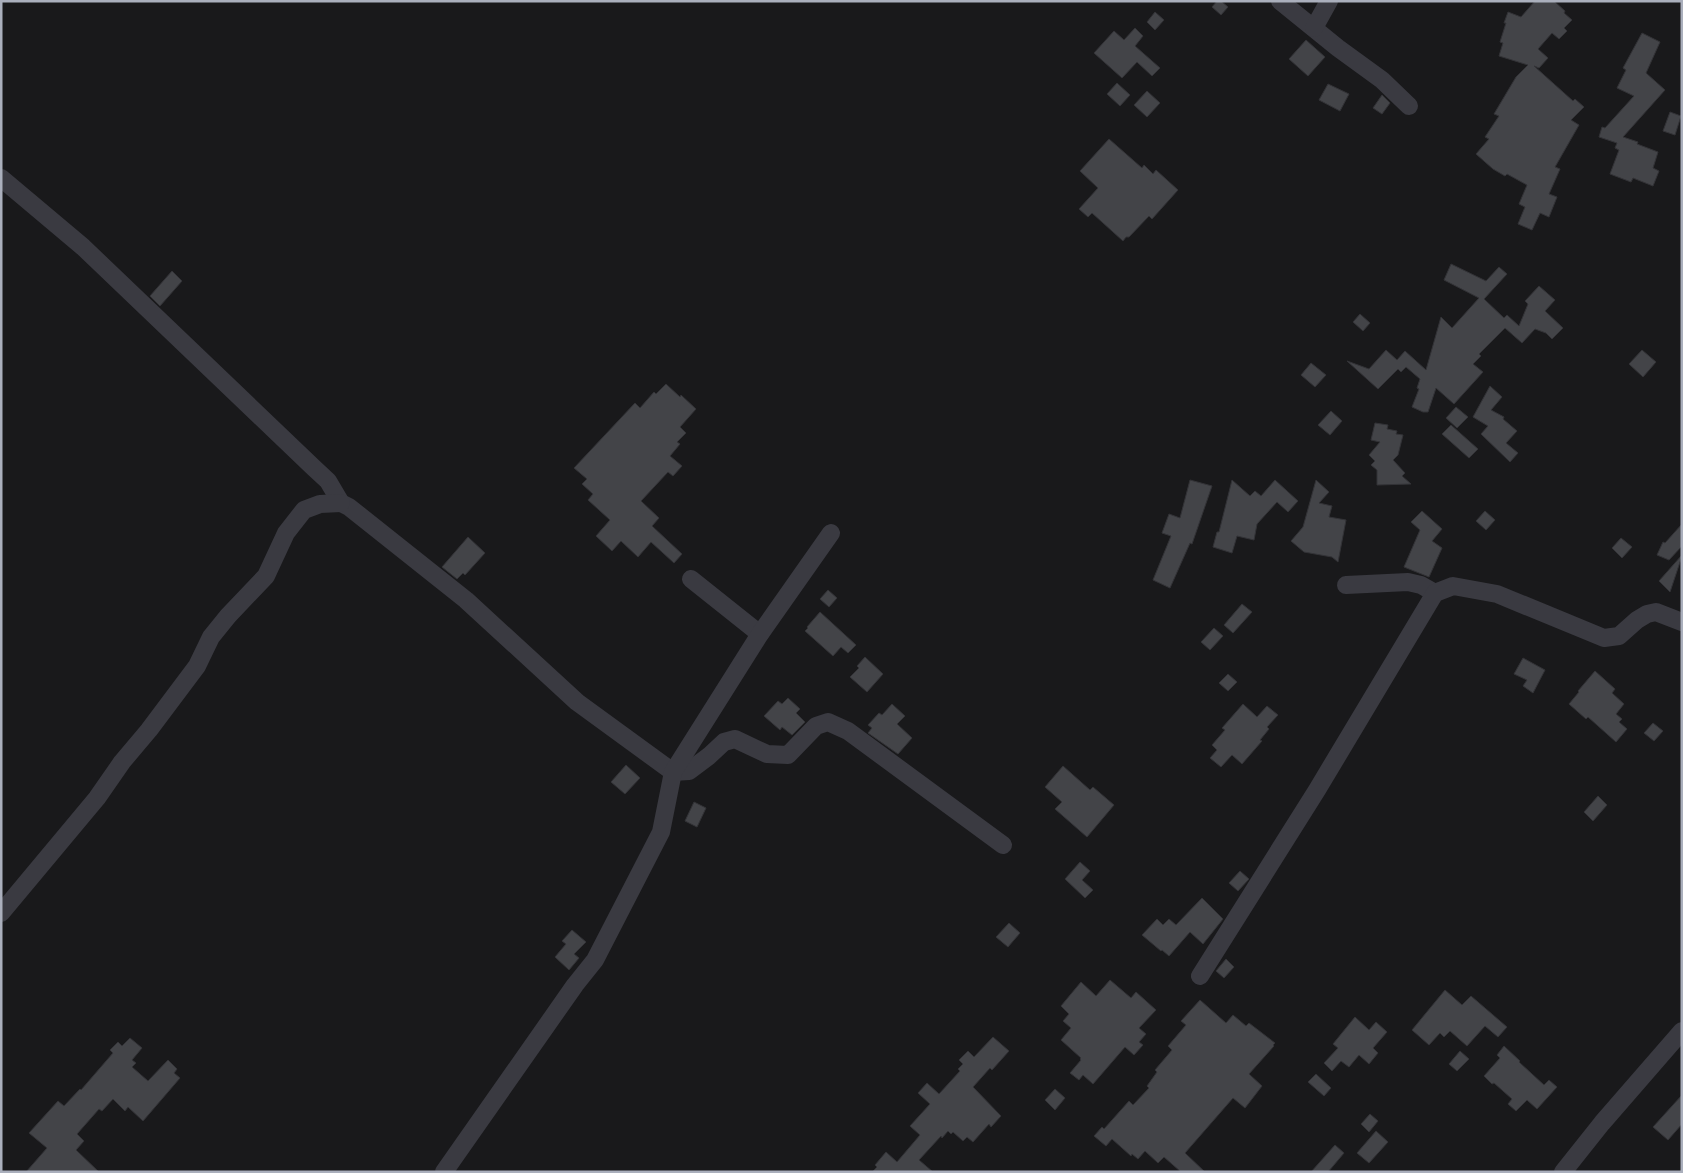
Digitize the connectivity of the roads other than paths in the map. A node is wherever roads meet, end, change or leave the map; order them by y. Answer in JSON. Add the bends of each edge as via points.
{"nodes":[{"id":1,"x":1280,"y":1,"type":"edge"},
{"id":2,"x":1329,"y":1,"type":"edge"},
{"id":3,"x":1314,"y":28,"type":"junction"},
{"id":4,"x":1409,"y":106,"type":"dead end"},
{"id":5,"x":1,"y":178,"type":"edge"},
{"id":6,"x":341,"y":503,"type":"junction"},
{"id":7,"x":831,"y":533,"type":"dead end"},
{"id":8,"x":691,"y":578,"type":"dead end"},
{"id":9,"x":1346,"y":585,"type":"dead end"},
{"id":10,"x":1435,"y":593,"type":"junction"},
{"id":11,"x":1682,"y":622,"type":"edge"},
{"id":12,"x":760,"y":634,"type":"junction"},
{"id":13,"x":673,"y":772,"type":"junction"},
{"id":14,"x":1003,"y":845,"type":"dead end"},
{"id":15,"x":1,"y":913,"type":"edge"},
{"id":16,"x":1200,"y":976,"type":"dead end"},
{"id":17,"x":1682,"y":1031,"type":"edge"},
{"id":18,"x":444,"y":1172,"type":"edge"},
{"id":19,"x":1563,"y":1172,"type":"edge"}],
"edges":[{"from":1,"to":3,"type":"street"},
{"from":2,"to":3,"type":"street"},
{"from":3,"to":4,"type":"street","via":[[1382,80]]},
{"from":5,"to":6,"type":"street","via":[[84,247],[264,419],[328,481]]},
{"from":6,"to":13,"type":"street","via":[[466,600],[577,702]]},
{"from":6,"to":15,"type":"street","via":[[320,504],[304,510],[286,533],[266,576],[211,637],[197,666],[149,730]]},
{"from":7,"to":12,"type":"street"},
{"from":8,"to":12,"type":"street"},
{"from":9,"to":10,"type":"street","via":[[1408,582]]},
{"from":10,"to":11,"type":"street","via":[[1453,586],[1497,594],[1604,638],[1619,636],[1637,620],[1656,612]]},
{"from":10,"to":16,"type":"street"},
{"from":12,"to":13,"type":"street"},
{"from":13,"to":14,"type":"street","via":[[689,771],[724,742],[735,740],[767,754],[788,755],[816,726],[828,722],[848,731]]},
{"from":13,"to":18,"type":"street","via":[[661,832],[595,960]]},
{"from":17,"to":19,"type":"street"}]}
